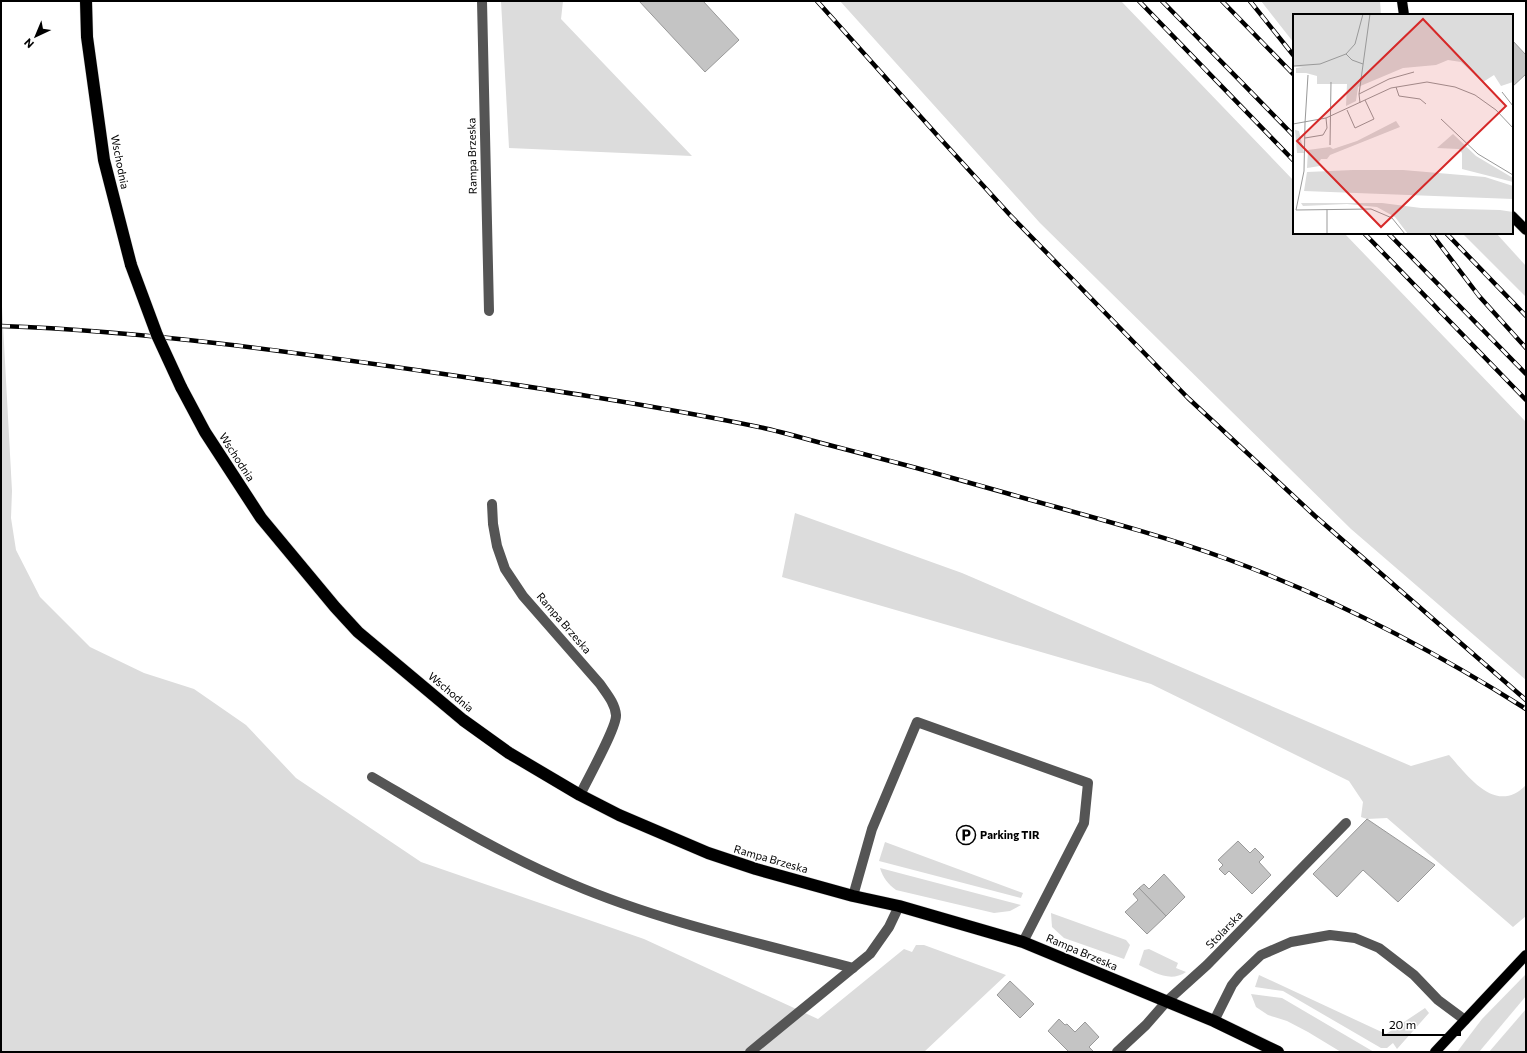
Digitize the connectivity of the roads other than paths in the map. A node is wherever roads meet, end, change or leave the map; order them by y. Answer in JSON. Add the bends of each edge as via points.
{"nodes":[{"id":1,"x":86,"y":1,"type":"edge"},
{"id":2,"x":482,"y":1,"type":"edge"},
{"id":3,"x":1402,"y":1,"type":"edge"},
{"id":4,"x":1404,"y":14,"type":"edge"},
{"id":5,"x":1513,"y":217,"type":"edge"},
{"id":6,"x":1526,"y":230,"type":"edge"},
{"id":7,"x":489,"y":311,"type":"dead end"},
{"id":8,"x":492,"y":504,"type":"dead end"},
{"id":9,"x":372,"y":777,"type":"dead end"},
{"id":10,"x":580,"y":795,"type":"junction"},
{"id":11,"x":1346,"y":823,"type":"dead end"},
{"id":12,"x":852,"y":896,"type":"junction"},
{"id":13,"x":900,"y":906,"type":"junction"},
{"id":14,"x":1023,"y":942,"type":"junction"},
{"id":15,"x":1526,"y":955,"type":"edge"},
{"id":16,"x":853,"y":968,"type":"junction"},
{"id":17,"x":1167,"y":1002,"type":"junction"},
{"id":18,"x":1465,"y":1020,"type":"junction"},
{"id":19,"x":1214,"y":1021,"type":"junction"},
{"id":20,"x":750,"y":1052,"type":"edge"},
{"id":21,"x":1117,"y":1052,"type":"edge"},
{"id":22,"x":1278,"y":1052,"type":"edge"},
{"id":23,"x":1435,"y":1052,"type":"edge"}],
"edges":[{"from":1,"to":10,"type":"highway","name":"Wschodnia","bridge":true,"via":[[87,37],[104,160],[131,265],[157,335],[205,432],[261,518],[354,627],[463,720],[509,753]]},
{"from":2,"to":7,"type":"lane","name":"Rampa Brzeska"},
{"from":3,"to":4,"type":"main road"},
{"from":5,"to":6,"type":"main road"},
{"from":8,"to":10,"type":"lane","name":"Rampa Brzeska","via":[[497,546],[505,569],[523,596],[600,684],[611,700],[616,715],[613,728]]},
{"from":9,"to":16,"type":"lane","via":[[499,850],[572,884],[645,912]]},
{"from":10,"to":12,"type":"highway","name":"Rampa Brzeska","via":[[641,825],[708,853]]},
{"from":11,"to":17,"type":"lane","name":"Stolarska","via":[[1207,965]]},
{"from":12,"to":13,"type":"highway","name":"Rampa Brzeska"},
{"from":12,"to":14,"type":"lane","via":[[872,829],[918,722],[1088,782],[1084,823]]},
{"from":13,"to":14,"type":"highway","name":"Rampa Brzeska"},
{"from":13,"to":16,"type":"lane","via":[[870,954]]},
{"from":14,"to":17,"type":"highway","name":"Rampa Brzeska"},
{"from":15,"to":18,"type":"main road"},
{"from":16,"to":20,"type":"lane"},
{"from":17,"to":19,"type":"highway","name":"Rampa Brzeska"},
{"from":17,"to":21,"type":"lane","name":"Stolarska"},
{"from":18,"to":19,"type":"lane","via":[[1379,948],[1355,938],[1330,935],[1292,942],[1261,956],[1232,985]]},
{"from":18,"to":23,"type":"main road"},
{"from":19,"to":22,"type":"highway","name":"Rampa Brzeska"}]}
